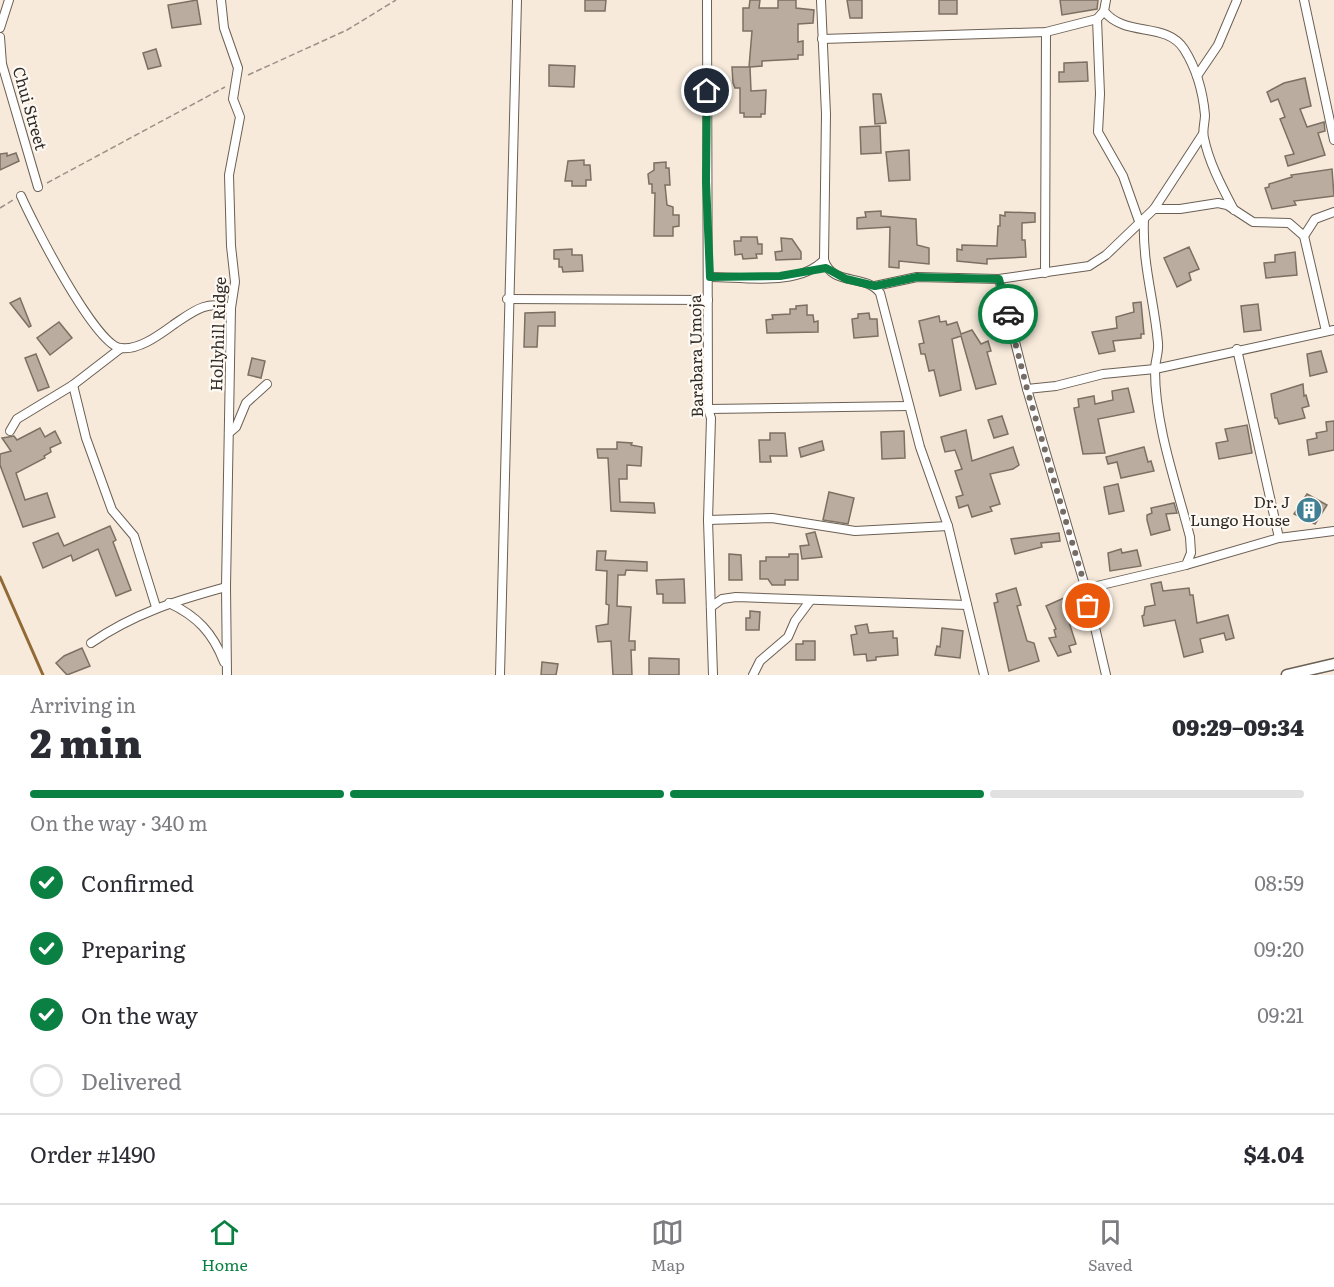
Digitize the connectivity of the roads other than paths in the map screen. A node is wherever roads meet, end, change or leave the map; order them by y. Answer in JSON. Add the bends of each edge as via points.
{"nodes":[{"id":1,"x":9,"y":0,"type":"edge"},
{"id":2,"x":221,"y":0,"type":"edge"},
{"id":3,"x":517,"y":0,"type":"edge"},
{"id":4,"x":707,"y":0,"type":"edge"},
{"id":5,"x":821,"y":0,"type":"edge"},
{"id":6,"x":1106,"y":0,"type":"edge"},
{"id":7,"x":1237,"y":0,"type":"edge"},
{"id":8,"x":1304,"y":0,"type":"edge"},
{"id":9,"x":1104,"y":11,"type":"junction"},
{"id":10,"x":1097,"y":19,"type":"junction"},
{"id":11,"x":0,"y":28,"type":"edge"},
{"id":12,"x":1046,"y":32,"type":"junction"},
{"id":13,"x":0,"y":37,"type":"edge"},
{"id":14,"x":822,"y":39,"type":"junction"},
{"id":15,"x":1197,"y":76,"type":"junction"},
{"id":16,"x":1203,"y":134,"type":"junction"},
{"id":17,"x":1334,"y":140,"type":"edge"},
{"id":18,"x":38,"y":187,"type":"road end"},
{"id":19,"x":21,"y":196,"type":"road end"},
{"id":20,"x":1154,"y":209,"type":"junction"},
{"id":21,"x":1234,"y":210,"type":"junction"},
{"id":22,"x":1334,"y":212,"type":"edge"},
{"id":23,"x":1142,"y":221,"type":"junction"},
{"id":24,"x":1304,"y":236,"type":"junction"},
{"id":25,"x":825,"y":264,"type":"junction"},
{"id":26,"x":1045,"y":273,"type":"junction"},
{"id":27,"x":710,"y":277,"type":"junction"},
{"id":28,"x":999,"y":279,"type":"junction"},
{"id":29,"x":875,"y":286,"type":"junction"},
{"id":30,"x":507,"y":299,"type":"junction"},
{"id":31,"x":708,"y":300,"type":"junction"},
{"id":32,"x":231,"y":308,"type":"junction"},
{"id":33,"x":1330,"y":330,"type":"edge"},
{"id":34,"x":122,"y":348,"type":"junction"},
{"id":35,"x":1237,"y":349,"type":"junction"},
{"id":36,"x":1155,"y":369,"type":"junction"},
{"id":37,"x":267,"y":384,"type":"dead end"},
{"id":38,"x":73,"y":385,"type":"junction"},
{"id":39,"x":1027,"y":389,"type":"junction"},
{"id":40,"x":909,"y":406,"type":"junction"},
{"id":41,"x":708,"y":409,"type":"junction"},
{"id":42,"x":9,"y":431,"type":"dead end"},
{"id":43,"x":229,"y":433,"type":"junction"},
{"id":44,"x":708,"y":520,"type":"junction"},
{"id":45,"x":948,"y":526,"type":"junction"},
{"id":46,"x":1334,"y":531,"type":"edge"},
{"id":47,"x":1279,"y":538,"type":"junction"},
{"id":48,"x":1186,"y":565,"type":"junction"},
{"id":49,"x":225,"y":587,"type":"junction"},
{"id":50,"x":1087,"y":593,"type":"junction"},
{"id":51,"x":810,"y":602,"type":"junction"},
{"id":52,"x":169,"y":603,"type":"junction"},
{"id":53,"x":967,"y":605,"type":"junction"},
{"id":54,"x":156,"y":607,"type":"junction"},
{"id":55,"x":711,"y":607,"type":"junction"},
{"id":56,"x":91,"y":643,"type":"dead end"},
{"id":57,"x":1334,"y":664,"type":"edge"},
{"id":58,"x":227,"y":671,"type":"edge"},
{"id":59,"x":500,"y":675,"type":"edge"},
{"id":60,"x":713,"y":675,"type":"edge"},
{"id":61,"x":753,"y":675,"type":"edge"},
{"id":62,"x":984,"y":675,"type":"edge"},
{"id":63,"x":1106,"y":675,"type":"edge"},
{"id":64,"x":1287,"y":675,"type":"edge"}],
"edges":[{"from":1,"to":11,"type":"street"},
{"from":2,"to":32,"type":"street","name":"Hollyhill Ridge","via":[[224,28],[238,68],[233,99],[240,117],[229,175],[235,282]]},
{"from":3,"to":30,"type":"street"},
{"from":4,"to":27,"type":"street","name":"Barabara Umoja"},
{"from":5,"to":14,"type":"street"},
{"from":6,"to":9,"type":"street"},
{"from":7,"to":15,"type":"street","via":[[1218,45]]},
{"from":8,"to":17,"type":"street"},
{"from":9,"to":10,"type":"street"},
{"from":9,"to":15,"type":"street","via":[[1126,27],[1173,38],[1184,48]]},
{"from":10,"to":12,"type":"street"},
{"from":10,"to":23,"type":"street","via":[[1098,132]]},
{"from":12,"to":14,"type":"street"},
{"from":12,"to":26,"type":"street"},
{"from":13,"to":18,"type":"street","name":"Chui Street","via":[[2,64]]},
{"from":14,"to":25,"type":"street"},
{"from":15,"to":16,"type":"street","via":[[1205,116]]},
{"from":16,"to":20,"type":"street"},
{"from":16,"to":21,"type":"street"},
{"from":19,"to":34,"type":"street","via":[[32,222],[96,330]]},
{"from":20,"to":21,"type":"street","via":[[1218,203]]},
{"from":20,"to":23,"type":"street"},
{"from":21,"to":24,"type":"street","via":[[1253,222],[1289,223]]},
{"from":22,"to":24,"type":"street","via":[[1315,219]]},
{"from":23,"to":26,"type":"street","via":[[1089,266]]},
{"from":23,"to":36,"type":"street","via":[[1142,251],[1158,345]]},
{"from":24,"to":33,"type":"street"},
{"from":25,"to":27,"type":"street","via":[[806,273],[780,276]]},
{"from":25,"to":29,"type":"street","via":[[846,279]]},
{"from":26,"to":28,"type":"street"},
{"from":27,"to":31,"type":"street","name":"Barabara Umoja"},
{"from":28,"to":29,"type":"street","via":[[917,277]]},
{"from":28,"to":39,"type":"street"},
{"from":29,"to":40,"type":"street"},
{"from":30,"to":31,"type":"street"},
{"from":30,"to":59,"type":"street"},
{"from":31,"to":41,"type":"street","name":"Barabara Umoja"},
{"from":32,"to":34,"type":"street","via":[[203,305],[153,339]]},
{"from":32,"to":43,"type":"street","name":"Hollyhill Ridge"},
{"from":33,"to":35,"type":"street"},
{"from":34,"to":38,"type":"street"},
{"from":35,"to":36,"type":"street"},
{"from":35,"to":47,"type":"street"},
{"from":36,"to":39,"type":"street","via":[[1103,374]]},
{"from":36,"to":48,"type":"street","via":[[1165,443],[1190,537],[1191,553]]},
{"from":37,"to":43,"type":"street","via":[[246,403],[236,427]]},
{"from":38,"to":42,"type":"street","via":[[17,419]]},
{"from":38,"to":54,"type":"street","via":[[111,510],[134,536]]},
{"from":39,"to":50,"type":"street"},
{"from":40,"to":41,"type":"street"},
{"from":40,"to":45,"type":"street"},
{"from":41,"to":44,"type":"street","name":"Barabara Umoja"},
{"from":43,"to":49,"type":"street","name":"Hollyhill Ridge"},
{"from":44,"to":45,"type":"street","via":[[772,518],[855,531]]},
{"from":44,"to":55,"type":"street","name":"Barabara Umoja"},
{"from":45,"to":53,"type":"street"},
{"from":46,"to":47,"type":"street"},
{"from":47,"to":48,"type":"street"},
{"from":48,"to":50,"type":"street","via":[[1097,586]]},
{"from":49,"to":52,"type":"street"},
{"from":49,"to":58,"type":"street","name":"Hollyhill Ridge"},
{"from":50,"to":63,"type":"street"},
{"from":51,"to":53,"type":"street"},
{"from":51,"to":55,"type":"street","via":[[736,597],[722,599]]},
{"from":51,"to":61,"type":"street","via":[[788,637],[760,660]]},
{"from":52,"to":54,"type":"street"},
{"from":52,"to":58,"type":"street","via":[[189,612],[209,631]]},
{"from":53,"to":62,"type":"street"},
{"from":54,"to":56,"type":"street","via":[[119,624]]},
{"from":55,"to":60,"type":"street","name":"Barabara Umoja"},
{"from":57,"to":64,"type":"street"}]}
